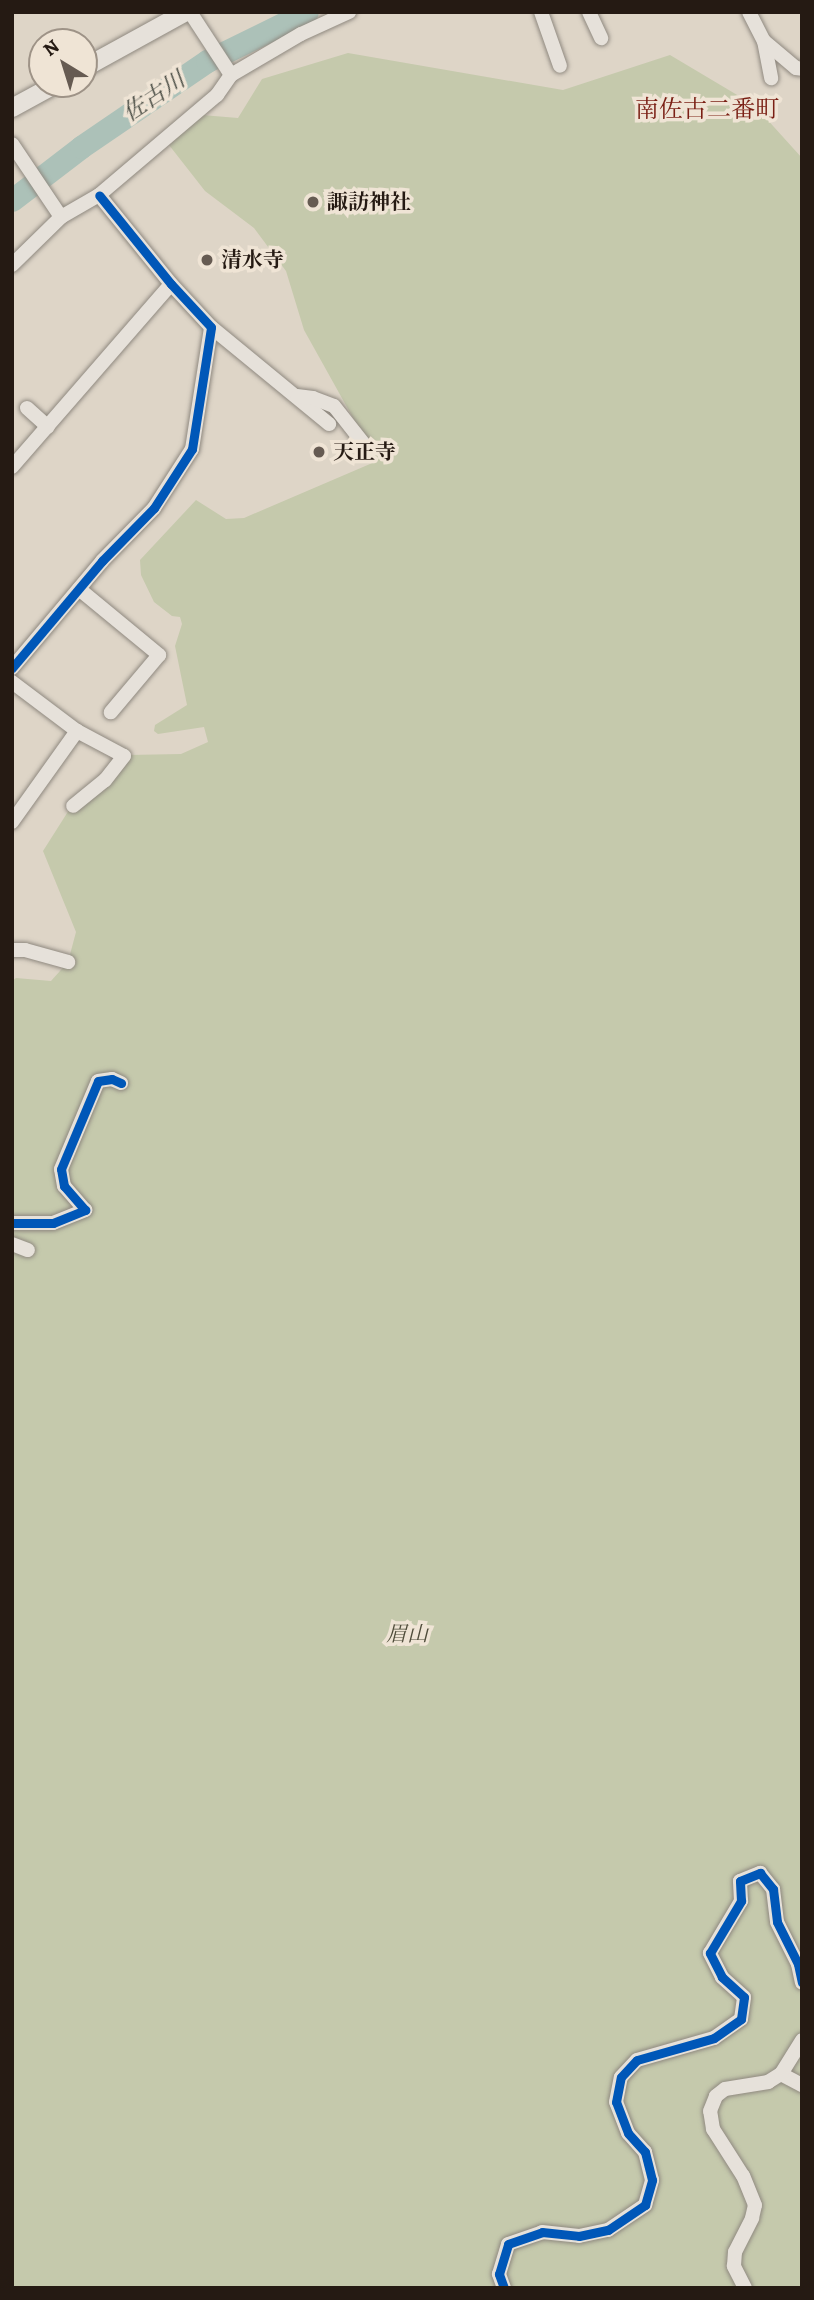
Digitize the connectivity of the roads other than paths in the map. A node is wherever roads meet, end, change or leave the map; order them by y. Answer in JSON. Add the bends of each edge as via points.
{"nodes":[{"id":1,"x":188,"y":12,"type":"edge"},
{"id":2,"x":349,"y":12,"type":"edge"},
{"id":3,"x":541,"y":12,"type":"edge"},
{"id":4,"x":589,"y":12,"type":"edge"},
{"id":5,"x":749,"y":12,"type":"edge"},
{"id":6,"x":601,"y":38,"type":"dead end"},
{"id":7,"x":764,"y":41,"type":"junction"},
{"id":8,"x":98,"y":60,"type":"edge"},
{"id":9,"x":561,"y":66,"type":"dead end"},
{"id":10,"x":227,"y":69,"type":"junction"},
{"id":11,"x":800,"y":70,"type":"edge"},
{"id":12,"x":771,"y":78,"type":"dead end"},
{"id":13,"x":30,"y":98,"type":"edge"},
{"id":14,"x":12,"y":108,"type":"edge"},
{"id":15,"x":12,"y":144,"type":"edge"},
{"id":16,"x":99,"y":195,"type":"junction"},
{"id":17,"x":61,"y":217,"type":"junction"},
{"id":18,"x":12,"y":265,"type":"edge"},
{"id":19,"x":171,"y":284,"type":"junction"},
{"id":20,"x":211,"y":327,"type":"junction"},
{"id":21,"x":298,"y":396,"type":"junction"},
{"id":22,"x":27,"y":408,"type":"dead end"},
{"id":23,"x":329,"y":424,"type":"dead end"},
{"id":24,"x":48,"y":427,"type":"junction"},
{"id":25,"x":367,"y":448,"type":"dead end"},
{"id":26,"x":12,"y":467,"type":"edge"},
{"id":27,"x":79,"y":589,"type":"junction"},
{"id":28,"x":12,"y":668,"type":"edge"},
{"id":29,"x":12,"y":682,"type":"edge"},
{"id":30,"x":111,"y":712,"type":"dead end"},
{"id":31,"x":77,"y":731,"type":"junction"},
{"id":32,"x":73,"y":806,"type":"dead end"},
{"id":33,"x":12,"y":822,"type":"edge"},
{"id":34,"x":16,"y":952,"type":"edge"},
{"id":35,"x":68,"y":962,"type":"dead end"},
{"id":36,"x":121,"y":1083,"type":"dead end"},
{"id":37,"x":12,"y":1223,"type":"edge"},
{"id":38,"x":12,"y":1244,"type":"edge"},
{"id":39,"x":28,"y":1250,"type":"dead end"},
{"id":40,"x":802,"y":1983,"type":"edge"},
{"id":41,"x":802,"y":2040,"type":"edge"},
{"id":42,"x":781,"y":2074,"type":"junction"},
{"id":43,"x":802,"y":2085,"type":"edge"},
{"id":44,"x":504,"y":2288,"type":"edge"},
{"id":45,"x":745,"y":2288,"type":"edge"}],
"edges":[{"from":1,"to":8,"type":"street"},
{"from":1,"to":10,"type":"street"},
{"from":2,"to":10,"type":"street"},
{"from":3,"to":9,"type":"street"},
{"from":4,"to":6,"type":"street"},
{"from":5,"to":7,"type":"street"},
{"from":7,"to":11,"type":"street"},
{"from":7,"to":12,"type":"street"},
{"from":10,"to":16,"type":"street","via":[[217,95]]},
{"from":13,"to":14,"type":"street"},
{"from":15,"to":17,"type":"street"},
{"from":16,"to":17,"type":"street"},
{"from":16,"to":19,"type":"street"},
{"from":17,"to":18,"type":"street"},
{"from":19,"to":20,"type":"street"},
{"from":19,"to":24,"type":"street"},
{"from":20,"to":21,"type":"street"},
{"from":20,"to":27,"type":"street","via":[[192,449],[154,508]]},
{"from":21,"to":23,"type":"street"},
{"from":21,"to":25,"type":"street","via":[[334,406]]},
{"from":22,"to":24,"type":"street"},
{"from":24,"to":26,"type":"street"},
{"from":27,"to":28,"type":"street"},
{"from":27,"to":30,"type":"street","via":[[159,654]]},
{"from":29,"to":31,"type":"street"},
{"from":31,"to":32,"type":"street","via":[[124,756],[105,780]]},
{"from":31,"to":33,"type":"street"},
{"from":34,"to":35,"type":"street"},
{"from":36,"to":37,"type":"street","via":[[98,1081],[61,1169],[64,1186],[85,1210],[53,1223]]},
{"from":38,"to":39,"type":"street"},
{"from":40,"to":44,"type":"street","via":[[798,1964],[777,1922],[773,1889],[760,1872],[740,1881],[741,1901],[710,1953],[722,1977],[744,1997],[741,2019],[714,2038],[638,2060],[621,2077],[616,2102],[628,2133],[645,2152],[652,2180],[645,2204],[608,2230],[579,2235],[542,2232],[508,2244],[499,2274]]},
{"from":41,"to":42,"type":"street"},
{"from":42,"to":43,"type":"street"},
{"from":42,"to":45,"type":"street","via":[[768,2082],[722,2091],[710,2111],[713,2129],[747,2183],[754,2204],[735,2252],[734,2266]]}]}
